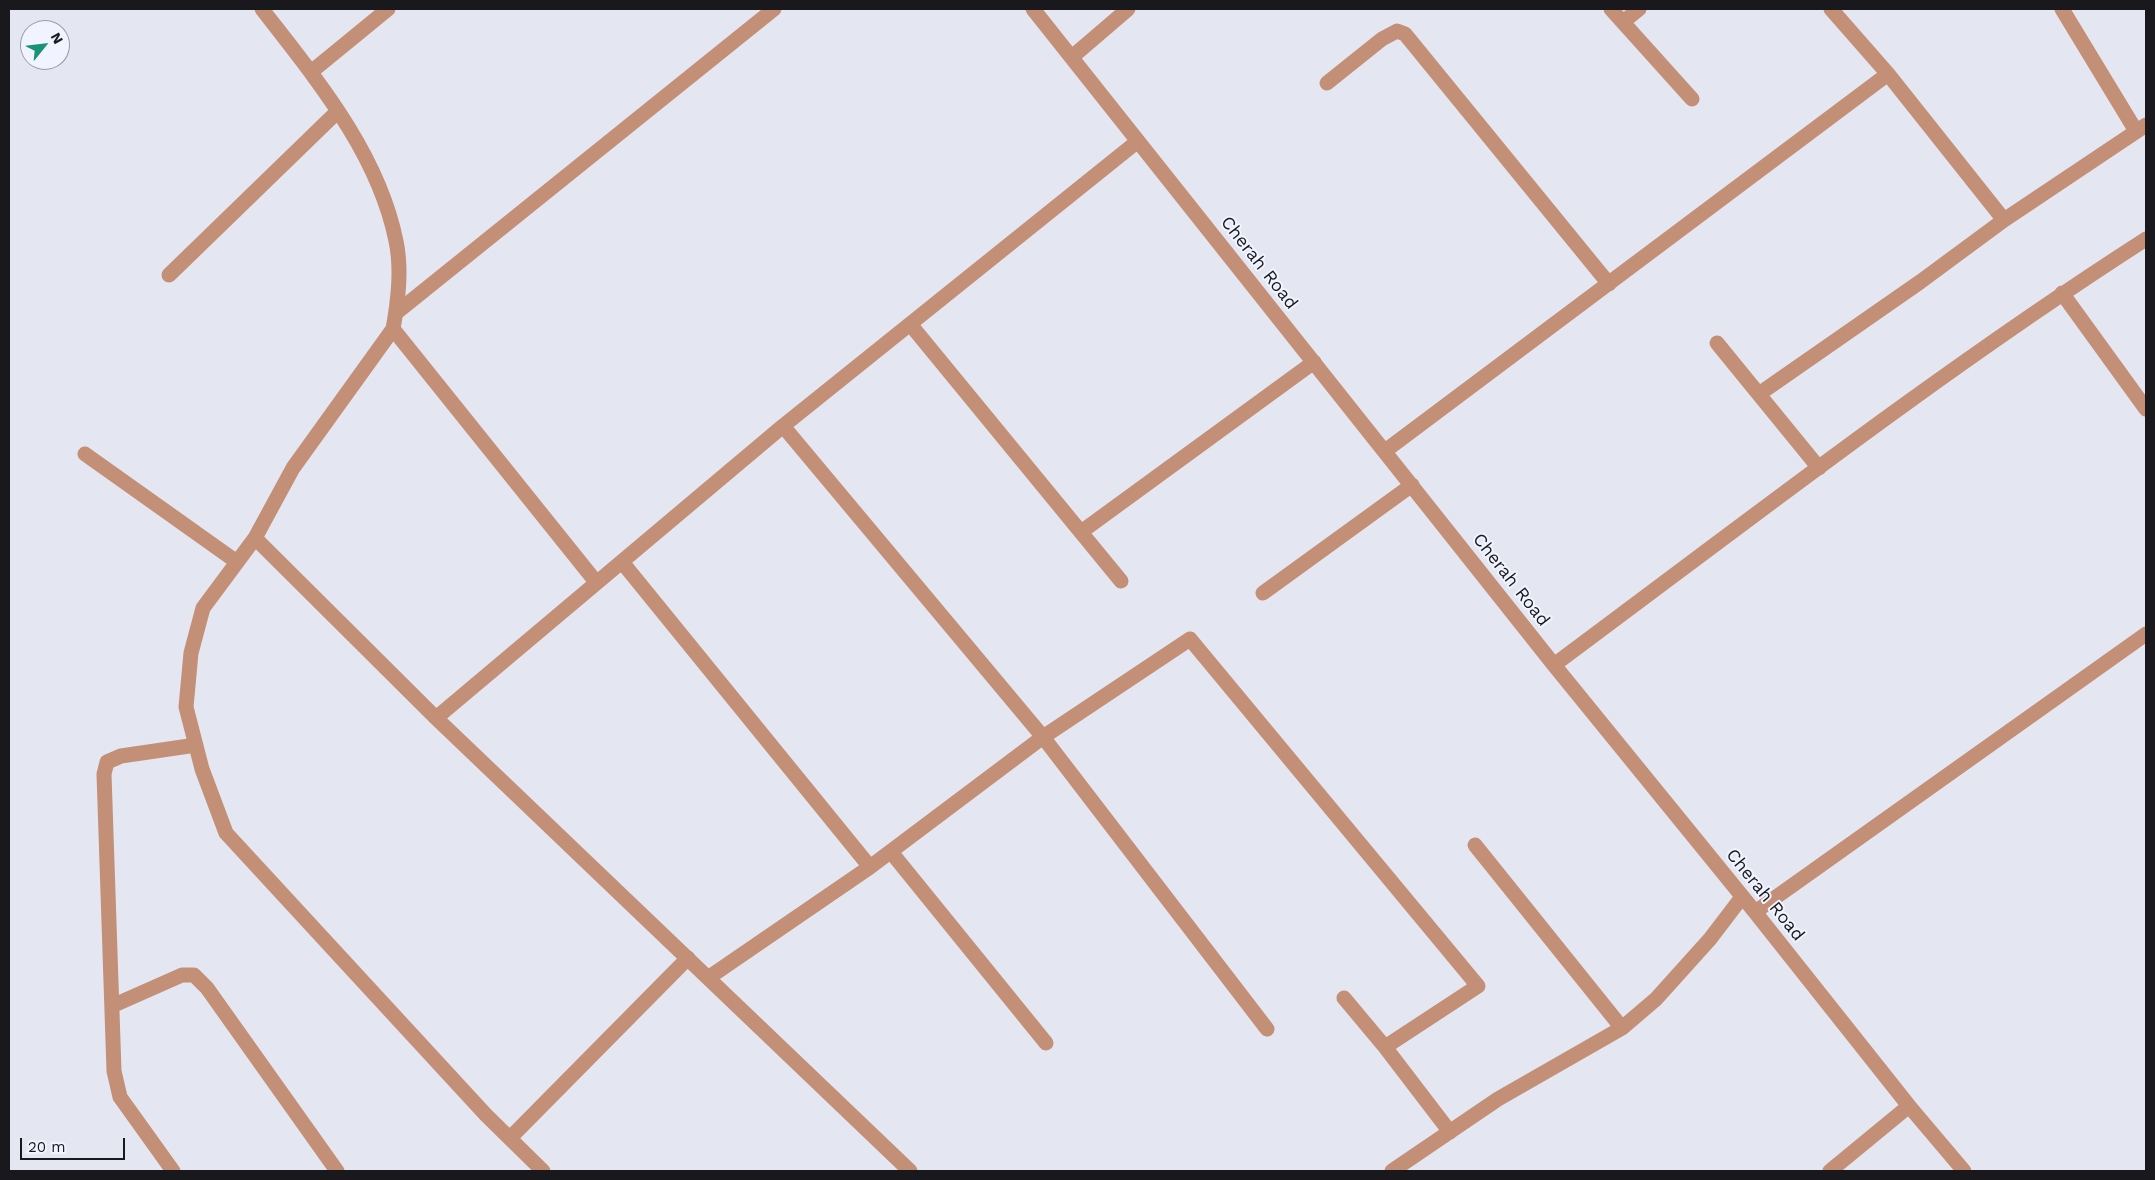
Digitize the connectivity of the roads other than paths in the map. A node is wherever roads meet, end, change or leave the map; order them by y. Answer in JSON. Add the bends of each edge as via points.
{"nodes":[{"id":1,"x":262,"y":9,"type":"edge"},
{"id":2,"x":388,"y":9,"type":"edge"},
{"id":3,"x":774,"y":9,"type":"edge"},
{"id":4,"x":1033,"y":9,"type":"edge"},
{"id":5,"x":1128,"y":9,"type":"edge"},
{"id":6,"x":1612,"y":9,"type":"edge"},
{"id":7,"x":1639,"y":9,"type":"edge"},
{"id":8,"x":1831,"y":9,"type":"edge"},
{"id":9,"x":2062,"y":9,"type":"edge"},
{"id":10,"x":1623,"y":22,"type":"junction"},
{"id":11,"x":1072,"y":58,"type":"junction"},
{"id":12,"x":311,"y":72,"type":"junction"},
{"id":13,"x":1888,"y":74,"type":"junction"},
{"id":14,"x":1327,"y":83,"type":"dead end"},
{"id":15,"x":1692,"y":99,"type":"dead end"},
{"id":16,"x":337,"y":112,"type":"junction"},
{"id":17,"x":2141,"y":128,"type":"edge"},
{"id":18,"x":1138,"y":141,"type":"junction"},
{"id":19,"x":2004,"y":220,"type":"junction"},
{"id":20,"x":2146,"y":239,"type":"edge"},
{"id":21,"x":169,"y":275,"type":"dead end"},
{"id":22,"x":1609,"y":284,"type":"junction"},
{"id":23,"x":2062,"y":293,"type":"junction"},
{"id":24,"x":396,"y":313,"type":"junction"},
{"id":25,"x":910,"y":324,"type":"junction"},
{"id":26,"x":393,"y":329,"type":"junction"},
{"id":27,"x":1717,"y":343,"type":"dead end"},
{"id":28,"x":1314,"y":362,"type":"junction"},
{"id":29,"x":1759,"y":394,"type":"junction"},
{"id":30,"x":2146,"y":409,"type":"edge"},
{"id":31,"x":783,"y":426,"type":"junction"},
{"id":32,"x":1385,"y":451,"type":"junction"},
{"id":33,"x":85,"y":454,"type":"dead end"},
{"id":34,"x":1819,"y":468,"type":"junction"},
{"id":35,"x":1412,"y":485,"type":"junction"},
{"id":36,"x":1081,"y":532,"type":"junction"},
{"id":37,"x":255,"y":538,"type":"junction"},
{"id":38,"x":238,"y":562,"type":"junction"},
{"id":39,"x":622,"y":562,"type":"junction"},
{"id":40,"x":1121,"y":581,"type":"dead end"},
{"id":41,"x":596,"y":582,"type":"junction"},
{"id":42,"x":1263,"y":593,"type":"dead end"},
{"id":43,"x":2146,"y":634,"type":"edge"},
{"id":44,"x":1554,"y":666,"type":"junction"},
{"id":45,"x":436,"y":718,"type":"junction"},
{"id":46,"x":1043,"y":737,"type":"junction"},
{"id":47,"x":196,"y":745,"type":"junction"},
{"id":48,"x":1475,"y":845,"type":"dead end"},
{"id":49,"x":891,"y":852,"type":"junction"},
{"id":50,"x":870,"y":867,"type":"junction"},
{"id":51,"x":1742,"y":897,"type":"junction"},
{"id":52,"x":1755,"y":912,"type":"junction"},
{"id":53,"x":688,"y":958,"type":"junction"},
{"id":54,"x":708,"y":978,"type":"junction"},
{"id":55,"x":1344,"y":998,"type":"dead end"},
{"id":56,"x":112,"y":1006,"type":"junction"},
{"id":57,"x":1622,"y":1028,"type":"junction"},
{"id":58,"x":1267,"y":1029,"type":"dead end"},
{"id":59,"x":1046,"y":1042,"type":"dead end"},
{"id":60,"x":1385,"y":1047,"type":"junction"},
{"id":61,"x":1909,"y":1106,"type":"junction"},
{"id":62,"x":1450,"y":1132,"type":"junction"},
{"id":63,"x":512,"y":1137,"type":"junction"},
{"id":64,"x":173,"y":1171,"type":"edge"},
{"id":65,"x":337,"y":1171,"type":"edge"},
{"id":66,"x":543,"y":1171,"type":"edge"},
{"id":67,"x":910,"y":1171,"type":"edge"},
{"id":68,"x":1392,"y":1171,"type":"edge"},
{"id":69,"x":1830,"y":1171,"type":"edge"},
{"id":70,"x":1964,"y":1171,"type":"edge"}],
"edges":[{"from":1,"to":12,"type":"street"},
{"from":2,"to":12,"type":"street"},
{"from":3,"to":24,"type":"street"},
{"from":4,"to":11,"type":"street","name":"Cherah Road"},
{"from":5,"to":11,"type":"street"},
{"from":6,"to":10,"type":"street"},
{"from":7,"to":10,"type":"street"},
{"from":8,"to":13,"type":"street"},
{"from":9,"to":17,"type":"street"},
{"from":10,"to":15,"type":"street"},
{"from":11,"to":18,"type":"street","name":"Cherah Road"},
{"from":12,"to":16,"type":"street"},
{"from":13,"to":19,"type":"street"},
{"from":13,"to":22,"type":"street"},
{"from":14,"to":22,"type":"street","via":[[1382,39],[1397,31],[1405,34]]},
{"from":16,"to":21,"type":"street"},
{"from":16,"to":24,"type":"street","via":[[366,155],[384,197],[396,243],[399,281]]},
{"from":17,"to":19,"type":"street"},
{"from":18,"to":25,"type":"street"},
{"from":18,"to":28,"type":"street","name":"Cherah Road"},
{"from":19,"to":29,"type":"street"},
{"from":20,"to":23,"type":"street"},
{"from":22,"to":32,"type":"street"},
{"from":23,"to":30,"type":"street"},
{"from":23,"to":34,"type":"street"},
{"from":24,"to":26,"type":"street"},
{"from":25,"to":31,"type":"street"},
{"from":25,"to":36,"type":"street"},
{"from":26,"to":37,"type":"street","via":[[293,468]]},
{"from":26,"to":41,"type":"street"},
{"from":27,"to":29,"type":"street"},
{"from":28,"to":32,"type":"street","name":"Cherah Road"},
{"from":28,"to":36,"type":"street"},
{"from":29,"to":34,"type":"street"},
{"from":31,"to":39,"type":"street"},
{"from":31,"to":46,"type":"street"},
{"from":32,"to":35,"type":"street","name":"Cherah Road"},
{"from":33,"to":38,"type":"street"},
{"from":34,"to":44,"type":"street"},
{"from":35,"to":42,"type":"street"},
{"from":35,"to":44,"type":"street","name":"Cherah Road"},
{"from":36,"to":40,"type":"street"},
{"from":37,"to":38,"type":"street"},
{"from":37,"to":45,"type":"street"},
{"from":38,"to":47,"type":"street","via":[[202,608],[191,653],[186,707]]},
{"from":39,"to":41,"type":"street"},
{"from":39,"to":50,"type":"street"},
{"from":41,"to":45,"type":"street"},
{"from":43,"to":52,"type":"street"},
{"from":44,"to":51,"type":"street","name":"Cherah Road"},
{"from":45,"to":53,"type":"street"},
{"from":46,"to":49,"type":"street"},
{"from":46,"to":58,"type":"street"},
{"from":46,"to":60,"type":"street","via":[[1190,639],[1478,986]]},
{"from":47,"to":56,"type":"street","via":[[121,756],[107,762],[104,774]]},
{"from":47,"to":63,"type":"street","via":[[226,833],[486,1115]]},
{"from":48,"to":57,"type":"street"},
{"from":49,"to":50,"type":"street"},
{"from":49,"to":59,"type":"street"},
{"from":50,"to":54,"type":"street"},
{"from":51,"to":52,"type":"street","name":"Cherah Road"},
{"from":51,"to":57,"type":"street","via":[[1710,939],[1656,998]]},
{"from":52,"to":61,"type":"street","name":"Cherah Road"},
{"from":53,"to":54,"type":"street"},
{"from":53,"to":63,"type":"street"},
{"from":54,"to":67,"type":"street"},
{"from":55,"to":60,"type":"street"},
{"from":56,"to":64,"type":"street","via":[[114,1070],[120,1097]]},
{"from":56,"to":65,"type":"street","via":[[182,975],[194,976],[207,988]]},
{"from":57,"to":62,"type":"street","via":[[1498,1100]]},
{"from":60,"to":62,"type":"street"},
{"from":61,"to":69,"type":"street"},
{"from":61,"to":70,"type":"street","name":"Cherah Road"},
{"from":62,"to":68,"type":"street"},
{"from":63,"to":66,"type":"street"}]}
